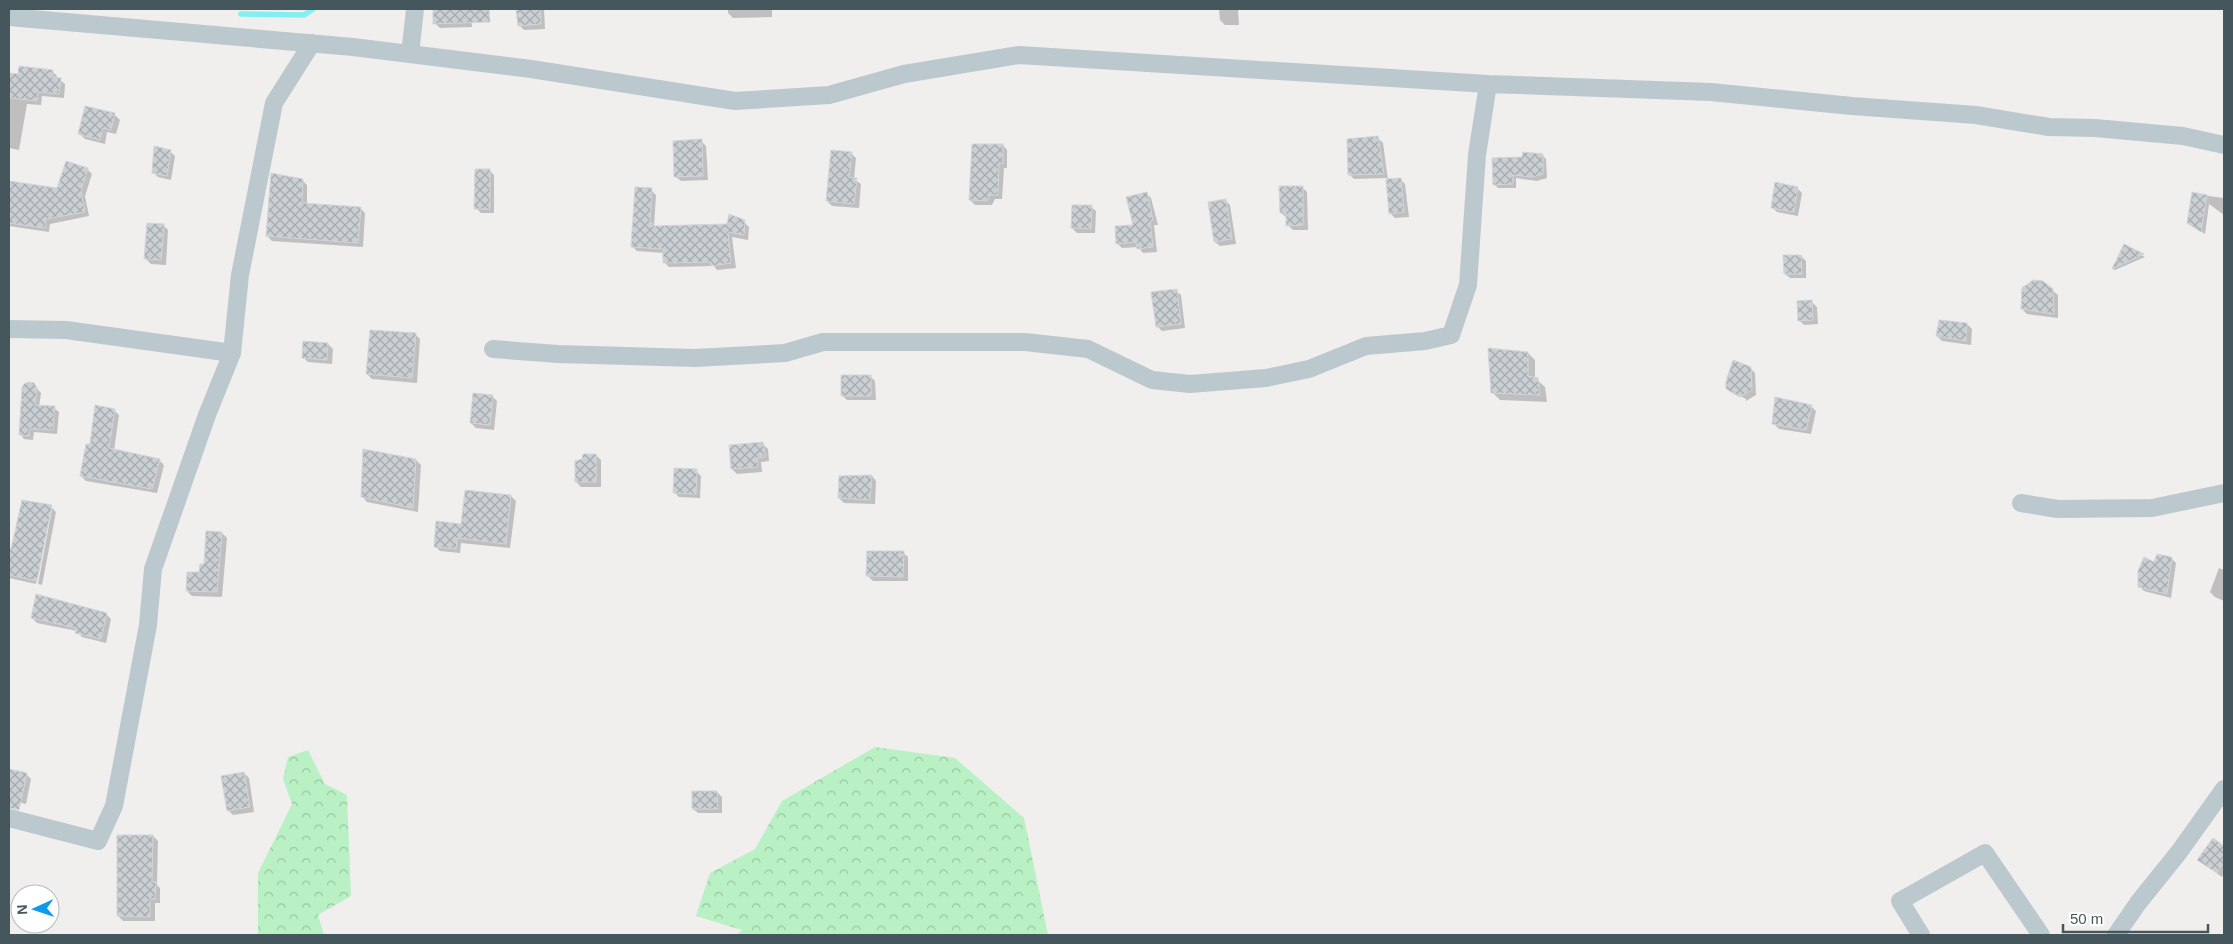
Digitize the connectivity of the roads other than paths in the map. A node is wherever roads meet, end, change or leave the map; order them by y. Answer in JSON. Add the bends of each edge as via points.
{"nodes":[{"id":1,"x":415,"y":9,"type":"edge"},
{"id":2,"x":9,"y":17,"type":"edge"},
{"id":3,"x":312,"y":43,"type":"junction"},
{"id":4,"x":410,"y":54,"type":"junction"},
{"id":5,"x":1488,"y":84,"type":"junction"},
{"id":6,"x":2224,"y":145,"type":"edge"},
{"id":7,"x":9,"y":328,"type":"edge"},
{"id":8,"x":493,"y":349,"type":"dead end"},
{"id":9,"x":232,"y":353,"type":"junction"},
{"id":10,"x":2224,"y":492,"type":"edge"},
{"id":11,"x":2021,"y":503,"type":"dead end"},
{"id":12,"x":2224,"y":789,"type":"edge"},
{"id":13,"x":9,"y":818,"type":"edge"},
{"id":14,"x":1921,"y":935,"type":"edge"},
{"id":15,"x":2041,"y":935,"type":"edge"},
{"id":16,"x":2116,"y":935,"type":"edge"}],
"edges":[{"from":1,"to":4,"type":"street"},
{"from":2,"to":3,"type":"street"},
{"from":3,"to":4,"type":"street"},
{"from":3,"to":9,"type":"street","via":[[274,103],[240,275]]},
{"from":4,"to":5,"type":"street","via":[[735,101],[829,95],[904,74],[1019,55]]},
{"from":5,"to":6,"type":"street","via":[[1711,92],[1976,115],[2049,127],[2182,136]]},
{"from":5,"to":8,"type":"street","via":[[1477,155],[1468,285],[1451,335],[1425,341],[1366,346],[1309,369],[1266,378],[1190,384],[1152,380],[1088,348],[1025,342],[823,342],[785,353],[694,358]]},
{"from":7,"to":9,"type":"street","via":[[66,330]]},
{"from":9,"to":13,"type":"street","via":[[207,414],[153,569],[148,626],[116,797],[98,841]]},
{"from":10,"to":11,"type":"street","via":[[2152,508],[2058,509]]},
{"from":12,"to":16,"type":"street"},
{"from":14,"to":15,"type":"street","via":[[1900,902],[1985,853]]}]}
